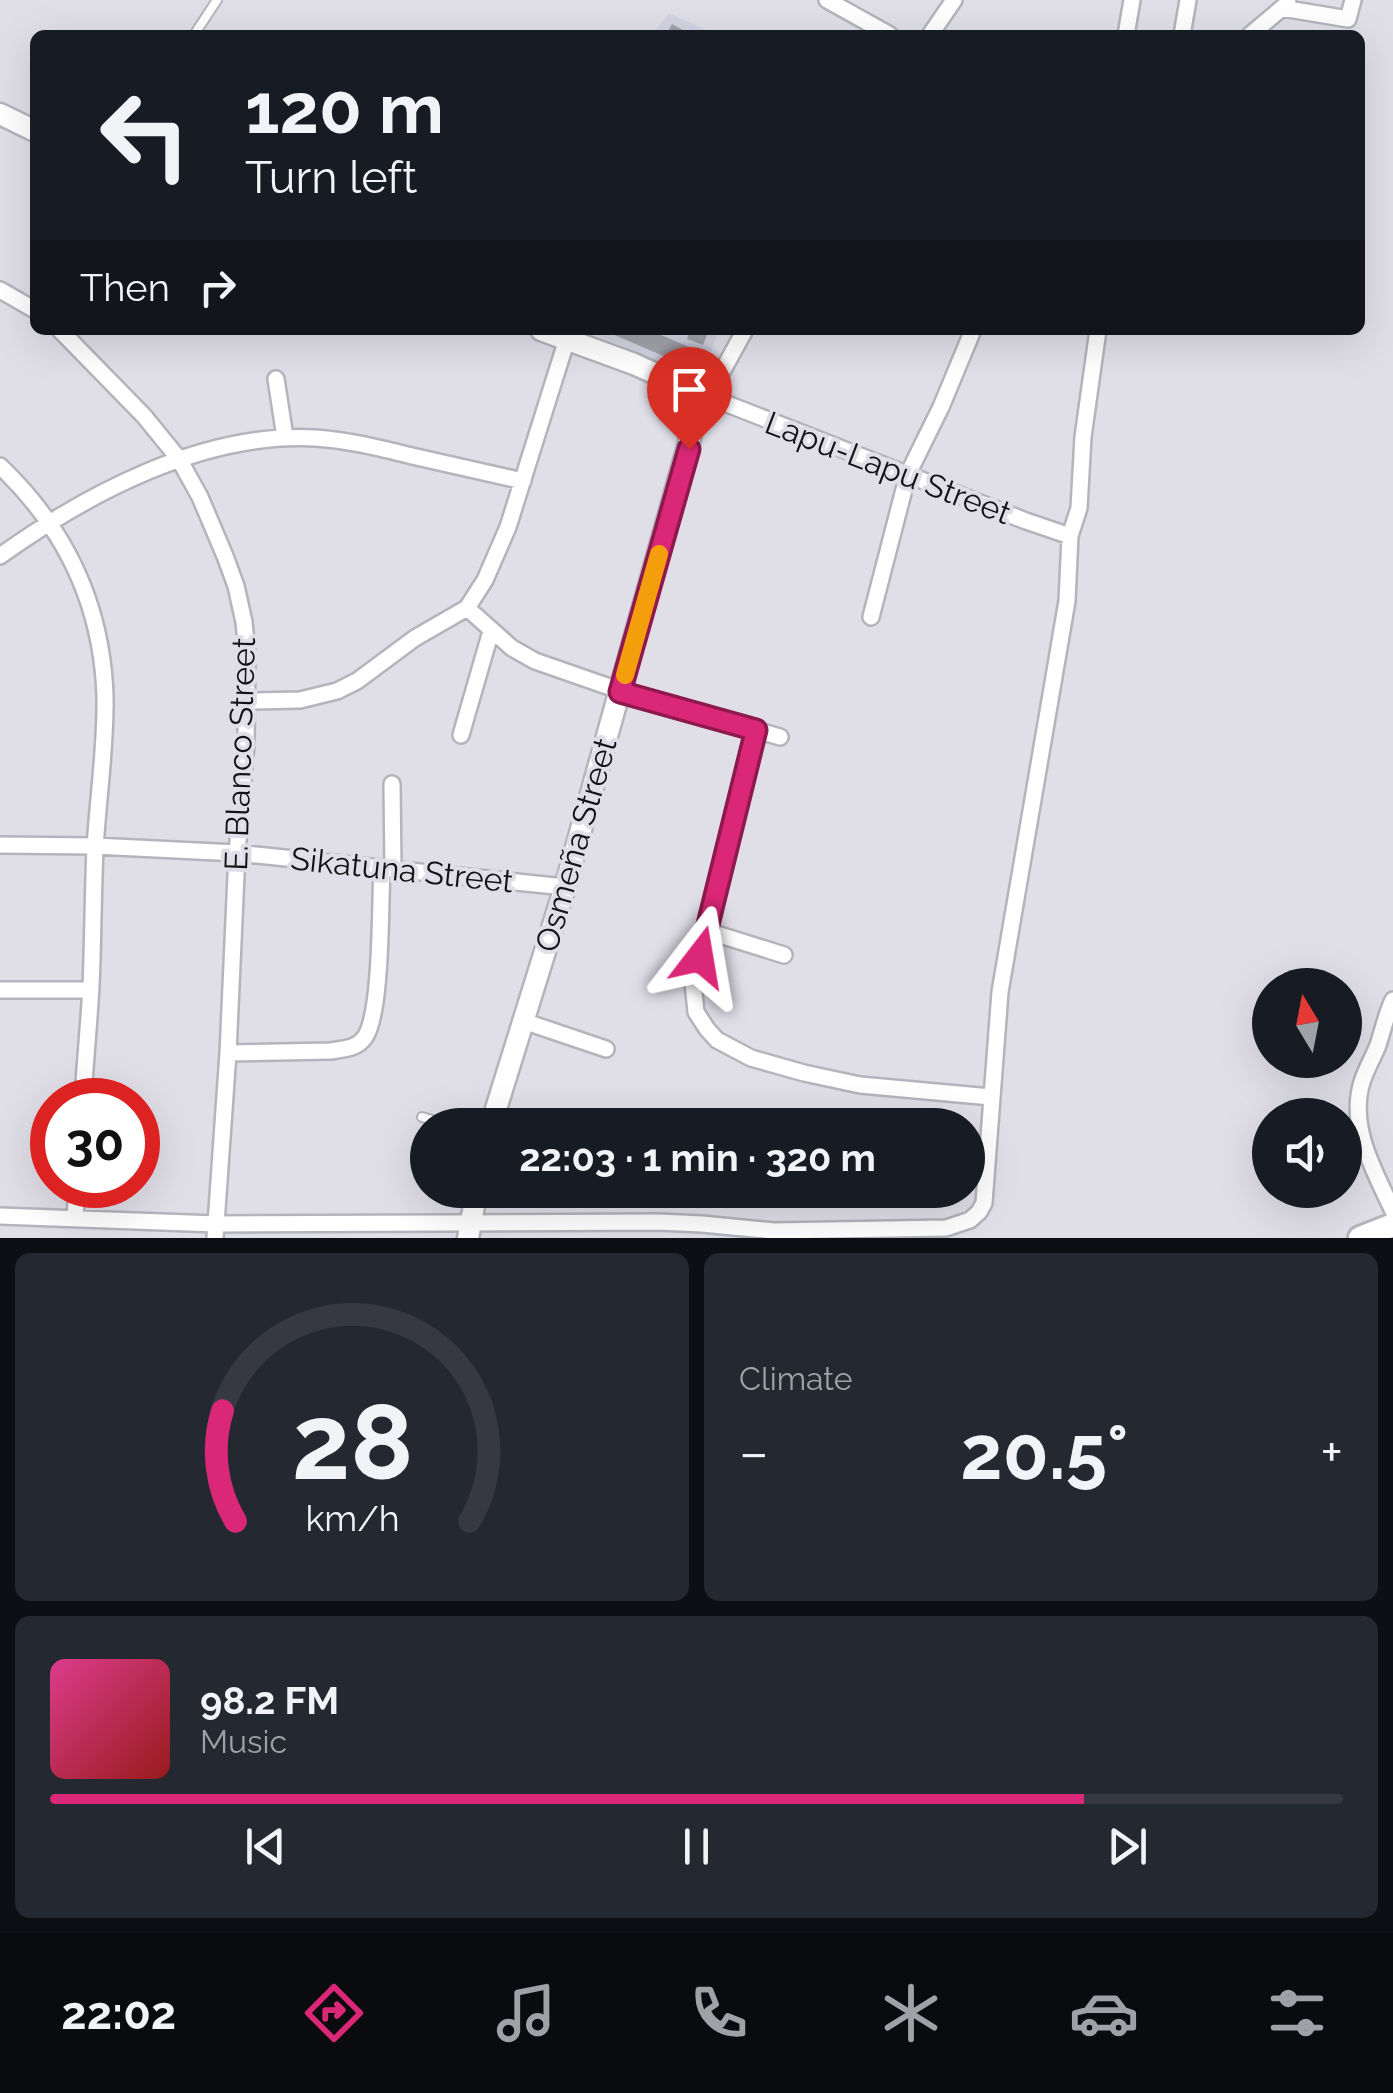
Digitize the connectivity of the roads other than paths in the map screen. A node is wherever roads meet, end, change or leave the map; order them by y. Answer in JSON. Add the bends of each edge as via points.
{"nodes":[{"id":1,"x":217,"y":0,"type":"edge"},
{"id":2,"x":827,"y":0,"type":"edge"},
{"id":3,"x":954,"y":0,"type":"edge"},
{"id":4,"x":1132,"y":0,"type":"edge"},
{"id":5,"x":1188,"y":0,"type":"edge"},
{"id":6,"x":1353,"y":0,"type":"edge"},
{"id":7,"x":1286,"y":4,"type":"edge"},
{"id":8,"x":197,"y":30,"type":"edge"},
{"id":9,"x":881,"y":30,"type":"edge"},
{"id":10,"x":933,"y":30,"type":"edge"},
{"id":11,"x":1127,"y":30,"type":"edge"},
{"id":12,"x":1183,"y":30,"type":"edge"},
{"id":13,"x":1256,"y":30,"type":"edge"},
{"id":14,"x":0,"y":114,"type":"edge"},
{"id":15,"x":30,"y":128,"type":"edge"},
{"id":16,"x":0,"y":290,"type":"edge"},
{"id":17,"x":30,"y":307,"type":"edge"},
{"id":18,"x":65,"y":335,"type":"edge"},
{"id":19,"x":555,"y":335,"type":"edge"},
{"id":20,"x":740,"y":335,"type":"edge"},
{"id":21,"x":971,"y":335,"type":"edge"},
{"id":22,"x":1097,"y":335,"type":"edge"},
{"id":23,"x":567,"y":339,"type":"junction"},
{"id":24,"x":276,"y":378,"type":"dead end"},
{"id":25,"x":698,"y":393,"type":"junction"},
{"id":26,"x":285,"y":437,"type":"junction"},
{"id":27,"x":179,"y":459,"type":"junction"},
{"id":28,"x":0,"y":466,"type":"edge"},
{"id":29,"x":908,"y":474,"type":"junction"},
{"id":30,"x":523,"y":481,"type":"junction"},
{"id":31,"x":50,"y":522,"type":"junction"},
{"id":32,"x":1070,"y":536,"type":"junction"},
{"id":33,"x":0,"y":556,"type":"edge"},
{"id":34,"x":467,"y":608,"type":"junction"},
{"id":35,"x":871,"y":617,"type":"dead end"},
{"id":36,"x":491,"y":631,"type":"junction"},
{"id":37,"x":620,"y":692,"type":"junction"},
{"id":38,"x":248,"y":701,"type":"junction"},
{"id":39,"x":756,"y":730,"type":"junction"},
{"id":40,"x":461,"y":735,"type":"dead end"},
{"id":41,"x":780,"y":737,"type":"dead end"},
{"id":42,"x":392,"y":784,"type":"dead end"},
{"id":43,"x":0,"y":845,"type":"edge"},
{"id":44,"x":95,"y":846,"type":"junction"},
{"id":45,"x":237,"y":853,"type":"junction"},
{"id":46,"x":387,"y":869,"type":"junction"},
{"id":47,"x":565,"y":887,"type":"junction"},
{"id":48,"x":707,"y":931,"type":"junction"},
{"id":49,"x":784,"y":954,"type":"dead end"},
{"id":50,"x":0,"y":990,"type":"edge"},
{"id":51,"x":91,"y":990,"type":"junction"},
{"id":52,"x":1393,"y":1000,"type":"edge"},
{"id":53,"x":524,"y":1022,"type":"junction"},
{"id":54,"x":606,"y":1049,"type":"dead end"},
{"id":55,"x":228,"y":1054,"type":"junction"},
{"id":56,"x":85,"y":1078,"type":"edge"},
{"id":57,"x":991,"y":1097,"type":"junction"},
{"id":58,"x":496,"y":1108,"type":"edge"},
{"id":59,"x":76,"y":1208,"type":"edge"},
{"id":60,"x":1393,"y":1211,"type":"edge"},
{"id":61,"x":0,"y":1216,"type":"edge"},
{"id":62,"x":75,"y":1218,"type":"junction"},
{"id":63,"x":1393,"y":1225,"type":"edge"},
{"id":64,"x":215,"y":1231,"type":"edge"},
{"id":65,"x":369,"y":1231,"type":"edge"},
{"id":66,"x":469,"y":1231,"type":"edge"},
{"id":67,"x":1360,"y":1238,"type":"edge"}],
"edges":[{"from":1,"to":8,"type":"lane"},
{"from":2,"to":9,"type":"street"},
{"from":3,"to":10,"type":"street"},
{"from":4,"to":11,"type":"street"},
{"from":5,"to":12,"type":"street"},
{"from":6,"to":7,"type":"street","via":[[1348,19]]},
{"from":7,"to":13,"type":"street"},
{"from":14,"to":15,"type":"street"},
{"from":16,"to":17,"type":"street"},
{"from":18,"to":27,"type":"street","name":"E. Blanco Street"},
{"from":19,"to":23,"type":"street","name":"Lapu-Lapu Street"},
{"from":20,"to":25,"type":"street"},
{"from":21,"to":29,"type":"street"},
{"from":22,"to":32,"type":"street","via":[[1079,508]]},
{"from":23,"to":25,"type":"street","name":"Lapu-Lapu Street"},
{"from":23,"to":30,"type":"street"},
{"from":24,"to":26,"type":"street"},
{"from":25,"to":29,"type":"street","name":"Lapu-Lapu Street"},
{"from":25,"to":37,"type":"street","name":"Osmeña Street","via":[[689,449]]},
{"from":26,"to":27,"type":"street"},
{"from":26,"to":30,"type":"street","via":[[348,442]]},
{"from":27,"to":31,"type":"street"},
{"from":27,"to":38,"type":"street","name":"E. Blanco Street","via":[[236,586]]},
{"from":28,"to":31,"type":"street"},
{"from":29,"to":32,"type":"street","name":"Lapu-Lapu Street"},
{"from":29,"to":35,"type":"street"},
{"from":30,"to":34,"type":"street","via":[[496,555]]},
{"from":31,"to":33,"type":"street"},
{"from":31,"to":44,"type":"street","via":[[89,598],[104,671]]},
{"from":32,"to":57,"type":"street","via":[[1067,600],[1000,992]]},
{"from":34,"to":36,"type":"street"},
{"from":34,"to":38,"type":"street","via":[[337,691]]},
{"from":36,"to":37,"type":"street","via":[[535,661]]},
{"from":36,"to":40,"type":"street"},
{"from":37,"to":39,"type":"street"},
{"from":37,"to":47,"type":"street","name":"Osmeña Street"},
{"from":38,"to":45,"type":"street","name":"E. Blanco Street"},
{"from":39,"to":41,"type":"street"},
{"from":39,"to":48,"type":"street"},
{"from":42,"to":46,"type":"street"},
{"from":43,"to":44,"type":"street","name":"Sikatuna Street"},
{"from":44,"to":45,"type":"street","name":"Sikatuna Street"},
{"from":44,"to":51,"type":"street"},
{"from":45,"to":46,"type":"street","name":"Sikatuna Street"},
{"from":45,"to":55,"type":"street","name":"E. Blanco Street"},
{"from":46,"to":47,"type":"street","name":"Sikatuna Street"},
{"from":46,"to":55,"type":"street","via":[[376,1002],[362,1042],[330,1051]]},
{"from":47,"to":53,"type":"street","name":"Osmeña Street"},
{"from":48,"to":49,"type":"street"},
{"from":48,"to":57,"type":"street","via":[[693,998],[717,1040],[752,1058],[860,1085]]},
{"from":50,"to":51,"type":"street"},
{"from":51,"to":56,"type":"street"},
{"from":52,"to":60,"type":"street","via":[[1358,1108],[1360,1134]]},
{"from":53,"to":54,"type":"street"},
{"from":53,"to":58,"type":"street","name":"Osmeña Street"},
{"from":55,"to":64,"type":"street","name":"E. Blanco Street"},
{"from":57,"to":66,"type":"street","via":[[986,1192],[979,1212],[946,1228],[774,1230],[658,1222]]},
{"from":59,"to":62,"type":"street"},
{"from":61,"to":62,"type":"street"},
{"from":62,"to":64,"type":"street"},
{"from":63,"to":67,"type":"main road"},
{"from":64,"to":65,"type":"street"},
{"from":65,"to":66,"type":"street"}]}
